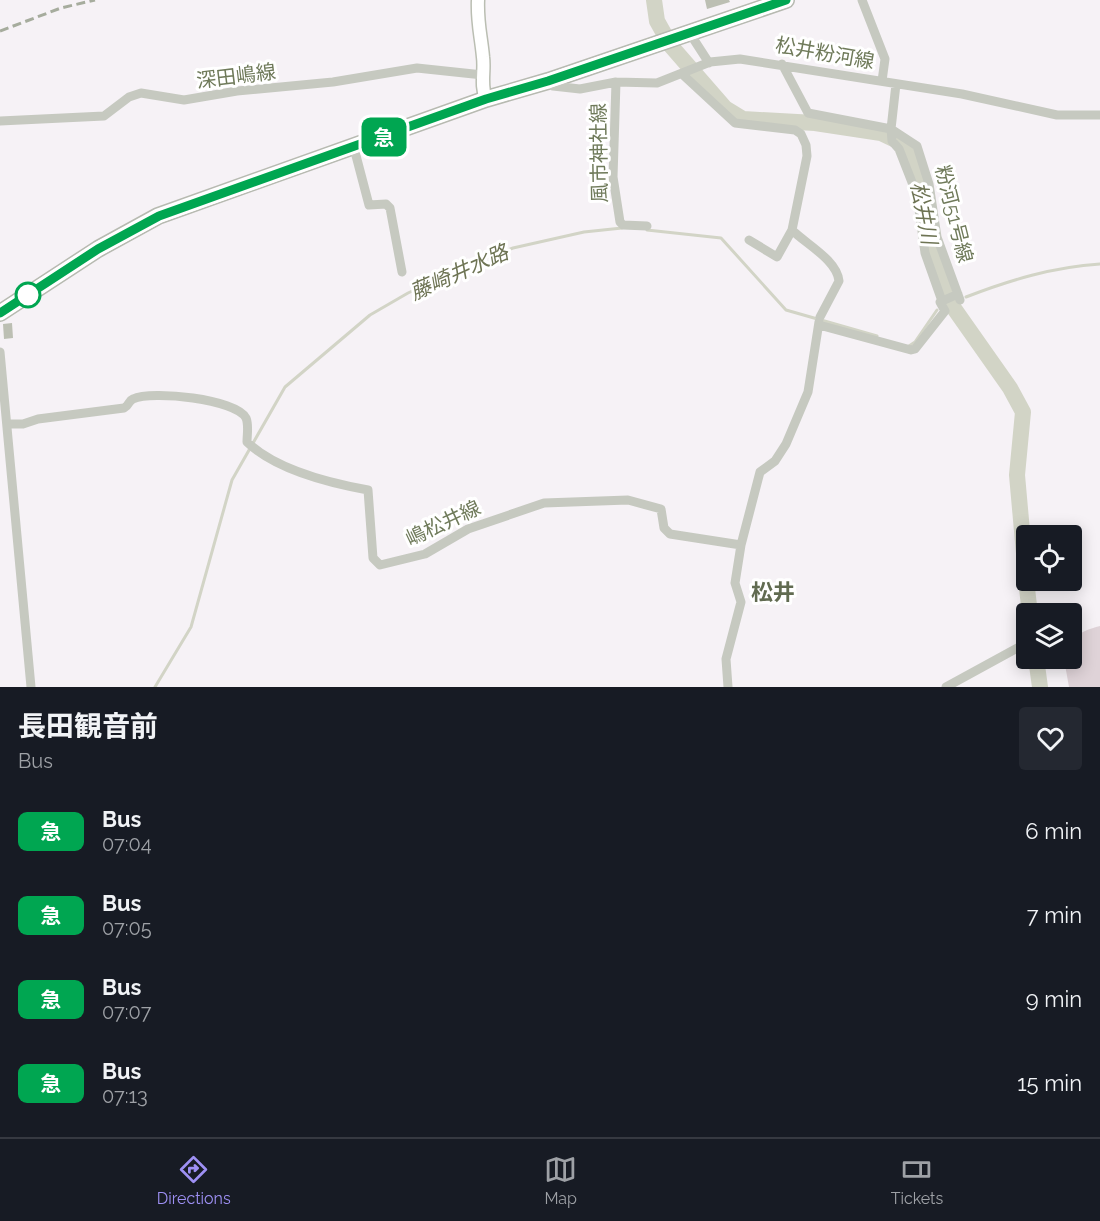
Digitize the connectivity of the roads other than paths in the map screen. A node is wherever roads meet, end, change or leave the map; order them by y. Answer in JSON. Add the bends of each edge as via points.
{"nodes":[{"id":1,"x":478,"y":0,"type":"edge"},
{"id":2,"x":786,"y":0,"type":"edge"},
{"id":3,"x":862,"y":0,"type":"edge"},
{"id":4,"x":686,"y":33,"type":"junction"},
{"id":5,"x":707,"y":63,"type":"junction"},
{"id":6,"x":782,"y":64,"type":"junction"},
{"id":7,"x":684,"y":73,"type":"junction"},
{"id":8,"x":483,"y":75,"type":"junction"},
{"id":9,"x":548,"y":81,"type":"junction"},
{"id":10,"x":882,"y":81,"type":"junction"},
{"id":11,"x":616,"y":82,"type":"junction"},
{"id":12,"x":896,"y":84,"type":"junction"},
{"id":13,"x":486,"y":99,"type":"junction"},
{"id":14,"x":1100,"y":115,"type":"edge"},
{"id":15,"x":0,"y":121,"type":"edge"},
{"id":16,"x":891,"y":130,"type":"junction"},
{"id":17,"x":354,"y":147,"type":"junction"},
{"id":18,"x":647,"y":226,"type":"dead end"},
{"id":19,"x":792,"y":230,"type":"junction"},
{"id":20,"x":749,"y":240,"type":"dead end"},
{"id":21,"x":402,"y":272,"type":"dead end"},
{"id":22,"x":941,"y":302,"type":"junction"},
{"id":23,"x":0,"y":313,"type":"edge"},
{"id":24,"x":820,"y":321,"type":"junction"},
{"id":25,"x":0,"y":352,"type":"edge"},
{"id":26,"x":7,"y":424,"type":"junction"},
{"id":27,"x":741,"y":545,"type":"junction"},
{"id":28,"x":1016,"y":649,"type":"edge"},
{"id":29,"x":968,"y":675,"type":"junction"},
{"id":30,"x":31,"y":687,"type":"edge"},
{"id":31,"x":728,"y":687,"type":"edge"},
{"id":32,"x":946,"y":687,"type":"edge"},
{"id":33,"x":954,"y":687,"type":"edge"}],
"edges":[{"from":1,"to":8,"type":"main road"},
{"from":2,"to":4,"type":"highway"},
{"from":3,"to":10,"type":"street","via":[[885,59]]},
{"from":4,"to":5,"type":"street"},
{"from":4,"to":9,"type":"highway"},
{"from":5,"to":6,"type":"street","name":"松井粉河線","via":[[740,59]]},
{"from":5,"to":7,"type":"street","name":"松井粉河線"},
{"from":6,"to":10,"type":"street","name":"松井粉河線"},
{"from":6,"to":16,"type":"street","via":[[808,113]]},
{"from":7,"to":11,"type":"street","name":"松井粉河線","via":[[657,83]]},
{"from":7,"to":19,"type":"street","via":[[735,123],[801,134],[807,156]]},
{"from":8,"to":13,"type":"main road"},
{"from":8,"to":15,"type":"street","name":"深田嶋線","via":[[417,68],[184,100],[141,93],[104,116]]},
{"from":9,"to":11,"type":"street","name":"松井粉河線","via":[[553,86],[580,89]]},
{"from":9,"to":13,"type":"highway"},
{"from":10,"to":12,"type":"street","name":"松井粉河線"},
{"from":11,"to":18,"type":"street","name":"風市神社線","via":[[614,177],[620,222]]},
{"from":12,"to":14,"type":"street","name":"松井粉河線","via":[[1057,115]]},
{"from":12,"to":16,"type":"street"},
{"from":13,"to":17,"type":"highway"},
{"from":16,"to":22,"type":"street","via":[[892,141],[917,195],[925,253]]},
{"from":16,"to":22,"type":"street","name":"粉河51号線","via":[[917,146],[929,184],[938,237],[959,296]]},
{"from":17,"to":21,"type":"street","via":[[369,205],[386,204],[390,208]]},
{"from":17,"to":23,"type":"highway","via":[[159,216],[98,249]]},
{"from":19,"to":20,"type":"street","via":[[777,257]]},
{"from":19,"to":24,"type":"street","via":[[829,262],[839,276]]},
{"from":22,"to":24,"type":"street","via":[[945,311],[911,351]]},
{"from":24,"to":27,"type":"street","via":[[808,392],[786,444],[775,461],[760,472]]},
{"from":25,"to":26,"type":"street"},
{"from":26,"to":27,"type":"street","name":"嶋松井線","via":[[124,408],[133,398],[171,396],[222,404],[247,419],[252,446],[326,483],[368,490],[373,558],[380,565],[425,554],[468,529],[544,503],[642,502],[661,509],[664,528],[670,534]]},
{"from":26,"to":30,"type":"street"},
{"from":27,"to":31,"type":"street","via":[[735,583],[741,602],[726,659]]},
{"from":28,"to":29,"type":"street"},
{"from":29,"to":32,"type":"street"},
{"from":29,"to":33,"type":"street"}]}
